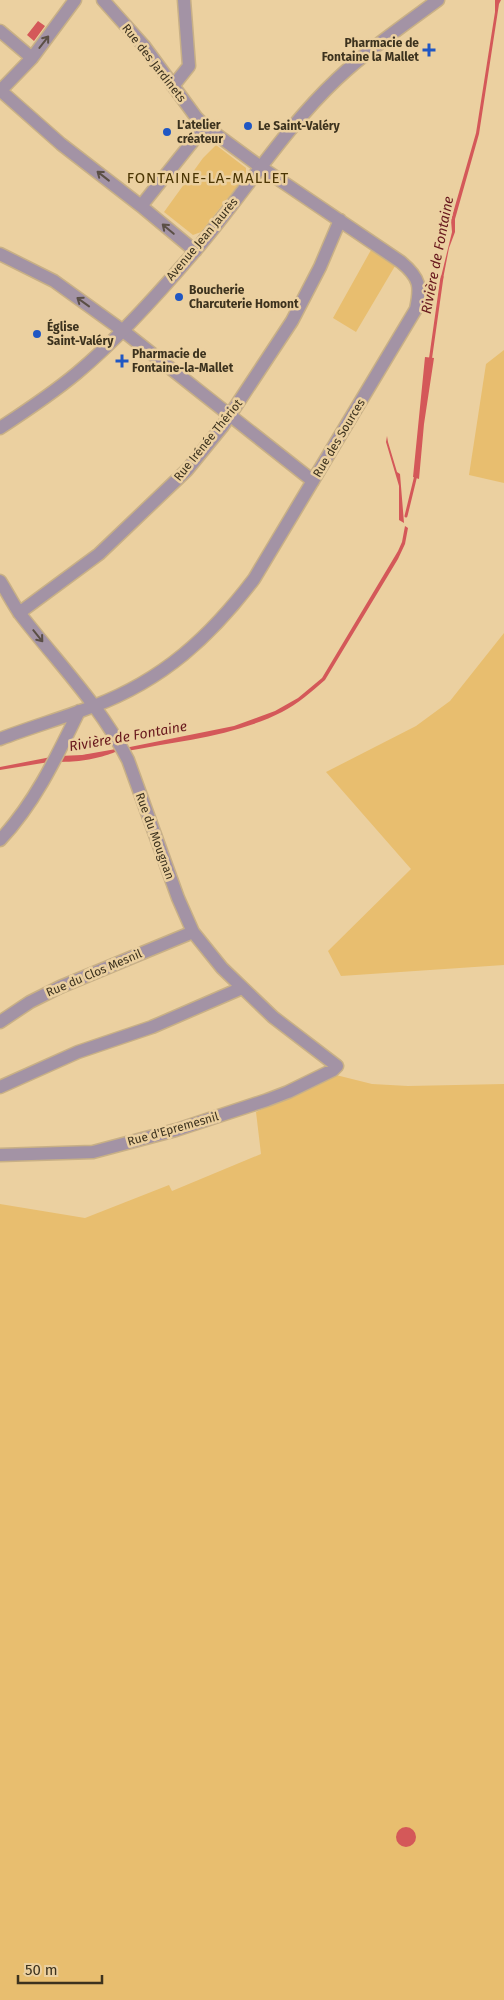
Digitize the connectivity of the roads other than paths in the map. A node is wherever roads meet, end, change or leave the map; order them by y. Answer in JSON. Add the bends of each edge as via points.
{"nodes":[{"id":1,"x":75,"y":0,"type":"edge"},
{"id":2,"x":103,"y":0,"type":"edge"},
{"id":3,"x":184,"y":0,"type":"edge"},
{"id":4,"x":438,"y":0,"type":"edge"},
{"id":5,"x":0,"y":32,"type":"edge"},
{"id":6,"x":32,"y":58,"type":"junction"},
{"id":7,"x":173,"y":86,"type":"junction"},
{"id":8,"x":1,"y":91,"type":"edge"},
{"id":9,"x":205,"y":126,"type":"junction"},
{"id":10,"x":262,"y":168,"type":"junction"},
{"id":11,"x":141,"y":206,"type":"junction"},
{"id":12,"x":340,"y":220,"type":"junction"},
{"id":13,"x":195,"y":251,"type":"junction"},
{"id":14,"x":0,"y":254,"type":"edge"},
{"id":15,"x":122,"y":330,"type":"junction"},
{"id":16,"x":230,"y":416,"type":"junction"},
{"id":17,"x":0,"y":428,"type":"edge"},
{"id":18,"x":313,"y":481,"type":"junction"},
{"id":19,"x":0,"y":582,"type":"edge"},
{"id":20,"x":19,"y":613,"type":"junction"},
{"id":21,"x":94,"y":706,"type":"junction"},
{"id":22,"x":79,"y":711,"type":"junction"},
{"id":23,"x":0,"y":739,"type":"edge"},
{"id":24,"x":0,"y":840,"type":"edge"},
{"id":25,"x":192,"y":932,"type":"junction"},
{"id":26,"x":242,"y":988,"type":"junction"},
{"id":27,"x":0,"y":1022,"type":"edge"},
{"id":28,"x":337,"y":1066,"type":"joint"},
{"id":29,"x":0,"y":1087,"type":"edge"},
{"id":30,"x":0,"y":1155,"type":"edge"}],
"edges":[{"from":6,"to":1,"type":"street","one_way":true},
{"from":2,"to":7,"type":"street","name":"Rue des Jardinets","via":[[144,46]]},
{"from":3,"to":7,"type":"street","via":[[189,66]]},
{"from":4,"to":10,"type":"street","name":"Avenue Jean Jaurès","via":[[337,79],[286,135]]},
{"from":5,"to":6,"type":"street"},
{"from":6,"to":8,"type":"street"},
{"from":7,"to":9,"type":"street","name":"Rue des Jardinets"},
{"from":11,"to":8,"type":"street","one_way":true,"via":[[61,144]]},
{"from":9,"to":10,"type":"street","name":"Rue des Jardinets"},
{"from":9,"to":11,"type":"street"},
{"from":10,"to":12,"type":"street","name":"Rue des Sources"},
{"from":10,"to":13,"type":"street","name":"Avenue Jean Jaurès"},
{"from":13,"to":11,"type":"street","one_way":true},
{"from":12,"to":16,"type":"street","name":"Rue Irénée Thériot","via":[[292,321]]},
{"from":12,"to":18,"type":"street","name":"Rue des Sources","via":[[413,272],[419,295],[416,309]]},
{"from":13,"to":15,"type":"street","name":"Avenue Jean Jaurès"},
{"from":15,"to":14,"type":"street","one_way":true,"via":[[54,281]]},
{"from":15,"to":16,"type":"street"},
{"from":15,"to":17,"type":"street","name":"Avenue Jean Jaurès","via":[[78,373]]},
{"from":16,"to":18,"type":"street"},
{"from":16,"to":20,"type":"street","name":"Rue Irénée Thériot","via":[[186,470],[152,505],[98,554]]},
{"from":18,"to":21,"type":"street","name":"Rue des Sources","via":[[254,579],[230,612],[198,644],[161,672]]},
{"from":19,"to":20,"type":"street","name":"Rue du Mougnan"},
{"from":20,"to":21,"type":"street","name":"Rue du Mougnan","one_way":true},
{"from":21,"to":22,"type":"street","name":"Rue des Sources"},
{"from":21,"to":25,"type":"street","name":"Rue du Mougnan","via":[[128,760]]},
{"from":22,"to":23,"type":"street","name":"Rue des Sources"},
{"from":22,"to":24,"type":"street","via":[[29,804]]},
{"from":25,"to":26,"type":"street","name":"Rue du Mougnan"},
{"from":25,"to":27,"type":"street","name":"Rue du Clos Mesnil","via":[[60,987]]},
{"from":26,"to":28,"type":"street","name":"Rue du Mougnan","via":[[272,1016]]},
{"from":26,"to":29,"type":"street","via":[[152,1027],[78,1052]]},
{"from":28,"to":30,"type":"street","name":"Rue d'Epremesnil","via":[[288,1092],[176,1130],[93,1152]]}]}
